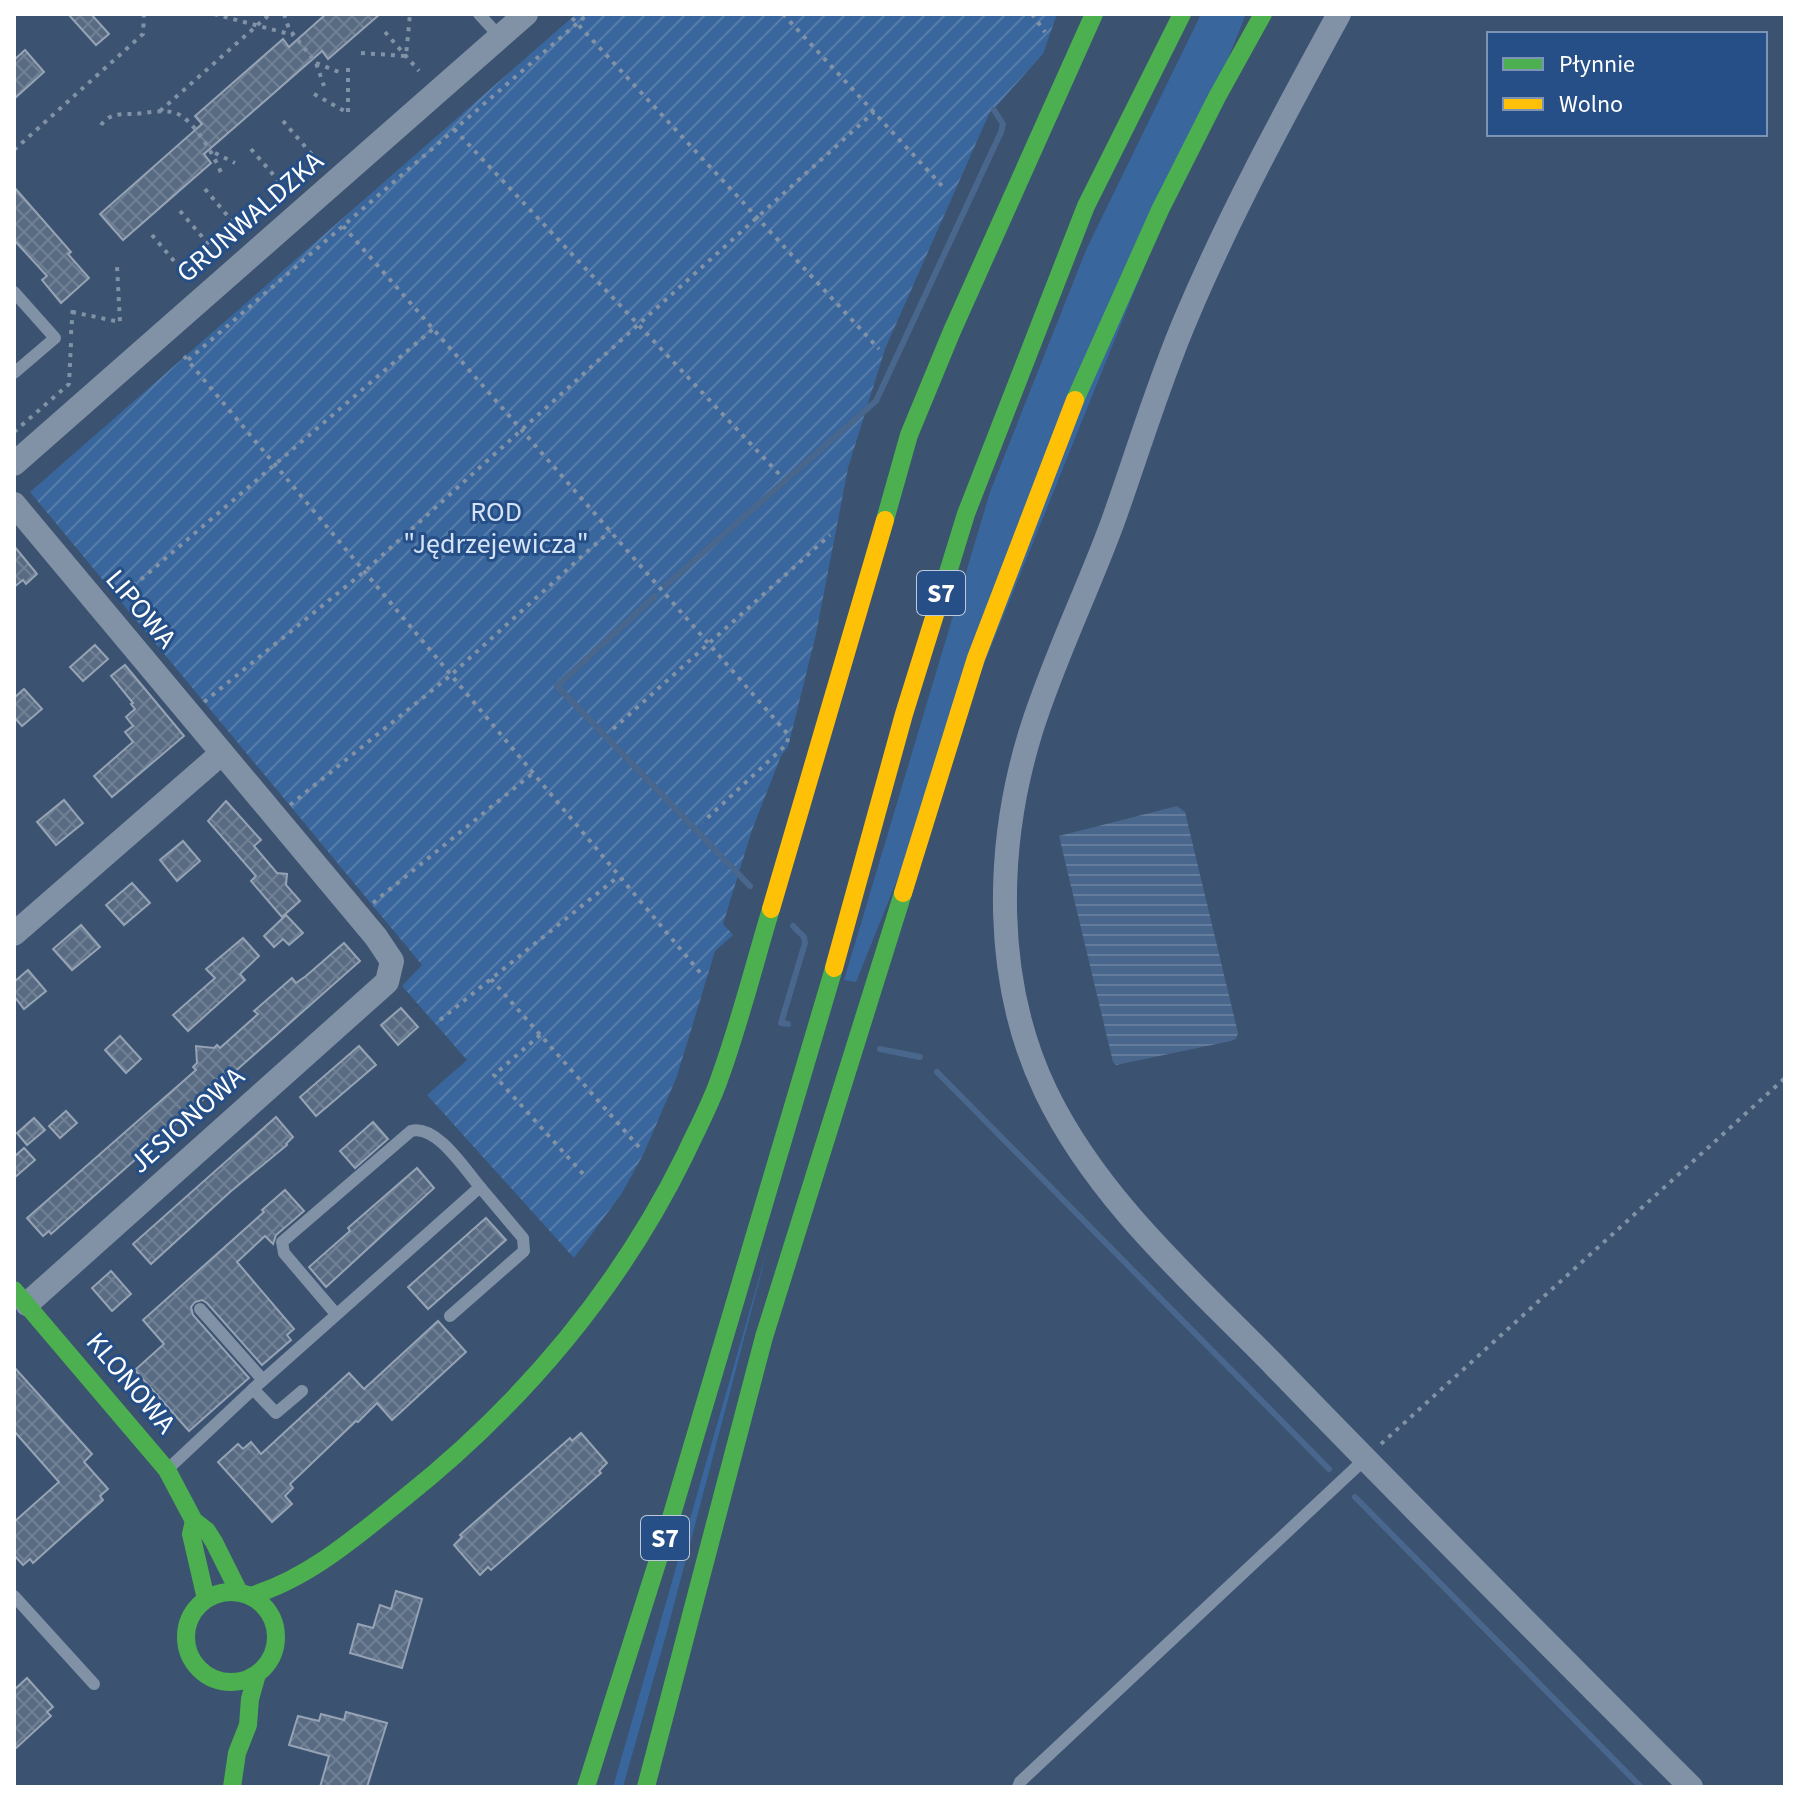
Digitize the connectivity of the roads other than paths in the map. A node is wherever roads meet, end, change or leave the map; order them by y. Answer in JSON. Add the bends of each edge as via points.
{"nodes":[{"id":1,"x":479,"y":14,"type":"edge"},
{"id":2,"x":526,"y":14,"type":"edge"},
{"id":3,"x":1094,"y":14,"type":"edge"},
{"id":4,"x":1182,"y":14,"type":"edge"},
{"id":5,"x":1263,"y":14,"type":"edge"},
{"id":6,"x":1339,"y":14,"type":"edge"},
{"id":7,"x":500,"y":37,"type":"junction"},
{"id":8,"x":14,"y":292,"type":"edge"},
{"id":9,"x":14,"y":373,"type":"edge"},
{"id":10,"x":14,"y":464,"type":"edge"},
{"id":11,"x":14,"y":504,"type":"edge"},
{"id":12,"x":222,"y":753,"type":"junction"},
{"id":13,"x":14,"y":934,"type":"edge"},
{"id":14,"x":387,"y":982,"type":"joint"},
{"id":15,"x":480,"y":1187,"type":"junction"},
{"id":16,"x":19,"y":1302,"type":"edge"},
{"id":17,"x":200,"y":1309,"type":"dead end"},
{"id":18,"x":336,"y":1314,"type":"junction"},
{"id":19,"x":450,"y":1316,"type":"dead end"},
{"id":20,"x":258,"y":1384,"type":"junction"},
{"id":21,"x":302,"y":1391,"type":"dead end"},
{"id":22,"x":1365,"y":1459,"type":"junction"},
{"id":23,"x":167,"y":1470,"type":"junction"},
{"id":24,"x":194,"y":1521,"type":"junction"},
{"id":25,"x":332,"y":1555,"type":"junction"},
{"id":26,"x":245,"y":1594,"type":"junction"},
{"id":27,"x":14,"y":1596,"type":"edge"},
{"id":28,"x":206,"y":1599,"type":"junction"},
{"id":29,"x":277,"y":1633,"type":"junction"},
{"id":30,"x":257,"y":1674,"type":"junction"},
{"id":31,"x":212,"y":1678,"type":"junction"},
{"id":32,"x":94,"y":1684,"type":"dead end"},
{"id":33,"x":224,"y":1700,"type":"dead end"},
{"id":34,"x":229,"y":1726,"type":"dead end"},
{"id":35,"x":237,"y":1753,"type":"junction"},
{"id":36,"x":232,"y":1787,"type":"edge"},
{"id":37,"x":588,"y":1787,"type":"edge"},
{"id":38,"x":646,"y":1787,"type":"edge"},
{"id":39,"x":1018,"y":1787,"type":"edge"},
{"id":40,"x":1691,"y":1787,"type":"edge"}],
"edges":[{"from":1,"to":7,"type":"lane"},
{"from":2,"to":7,"type":"street","name":"GRUNWALDZKA"},
{"from":3,"to":25,"type":"main road","via":[[909,435],[720,1078],[690,1147],[640,1239],[563,1346],[484,1430]]},
{"from":4,"to":37,"type":"main road","number":"S7","via":[[1086,206],[966,514]]},
{"from":5,"to":38,"type":"main road","number":"S7","via":[[1160,210],[1017,543],[976,658],[764,1337]]},
{"from":6,"to":22,"type":"street","via":[[1238,204],[1185,319],[1031,732],[1015,797],[1004,911],[1024,1036],[1045,1091],[1079,1151],[1126,1213]]},
{"from":7,"to":10,"type":"street","name":"GRUNWALDZKA"},
{"from":8,"to":9,"type":"lane","via":[[55,338]]},
{"from":11,"to":12,"type":"street","name":"LIPOWA"},
{"from":12,"to":13,"type":"street"},
{"from":12,"to":14,"type":"street","name":"LIPOWA","via":[[376,937],[392,961]]},
{"from":14,"to":16,"type":"street","name":"JESIONOWA"},
{"from":15,"to":18,"type":"lane"},
{"from":15,"to":18,"type":"lane","via":[[434,1135],[421,1128],[411,1131],[282,1242],[284,1253]]},
{"from":15,"to":19,"type":"lane","via":[[523,1238],[524,1251]]},
{"from":16,"to":23,"type":"main road","name":"KLONOWA"},
{"from":17,"to":20,"type":"lane"},
{"from":18,"to":20,"type":"lane"},
{"from":20,"to":21,"type":"lane","via":[[276,1413]]},
{"from":20,"to":23,"type":"lane"},
{"from":22,"to":39,"type":"lane"},
{"from":22,"to":40,"type":"street"},
{"from":23,"to":24,"type":"main road","name":"KLONOWA"},
{"from":24,"to":26,"type":"main road","name":"KLONOWA","via":[[207,1531]]},
{"from":24,"to":28,"type":"main road","name":"KLONOWA","via":[[191,1534]]},
{"from":25,"to":26,"type":"main road","via":[[270,1589]]},
{"from":25,"to":29,"type":"main road","via":[[293,1602]]},
{"from":26,"to":28,"type":"main road"},
{"from":26,"to":29,"type":"main road","via":[[269,1611]]},
{"from":27,"to":32,"type":"lane"},
{"from":28,"to":31,"type":"main road","via":[[190,1617],[186,1640],[194,1663]]},
{"from":29,"to":30,"type":"main road","via":[[273,1656]]},
{"from":30,"to":31,"type":"main road","via":[[235,1682]]},
{"from":30,"to":35,"type":"main road"},
{"from":31,"to":33,"type":"main road"},
{"from":34,"to":35,"type":"main road"},
{"from":35,"to":36,"type":"main road"}]}
